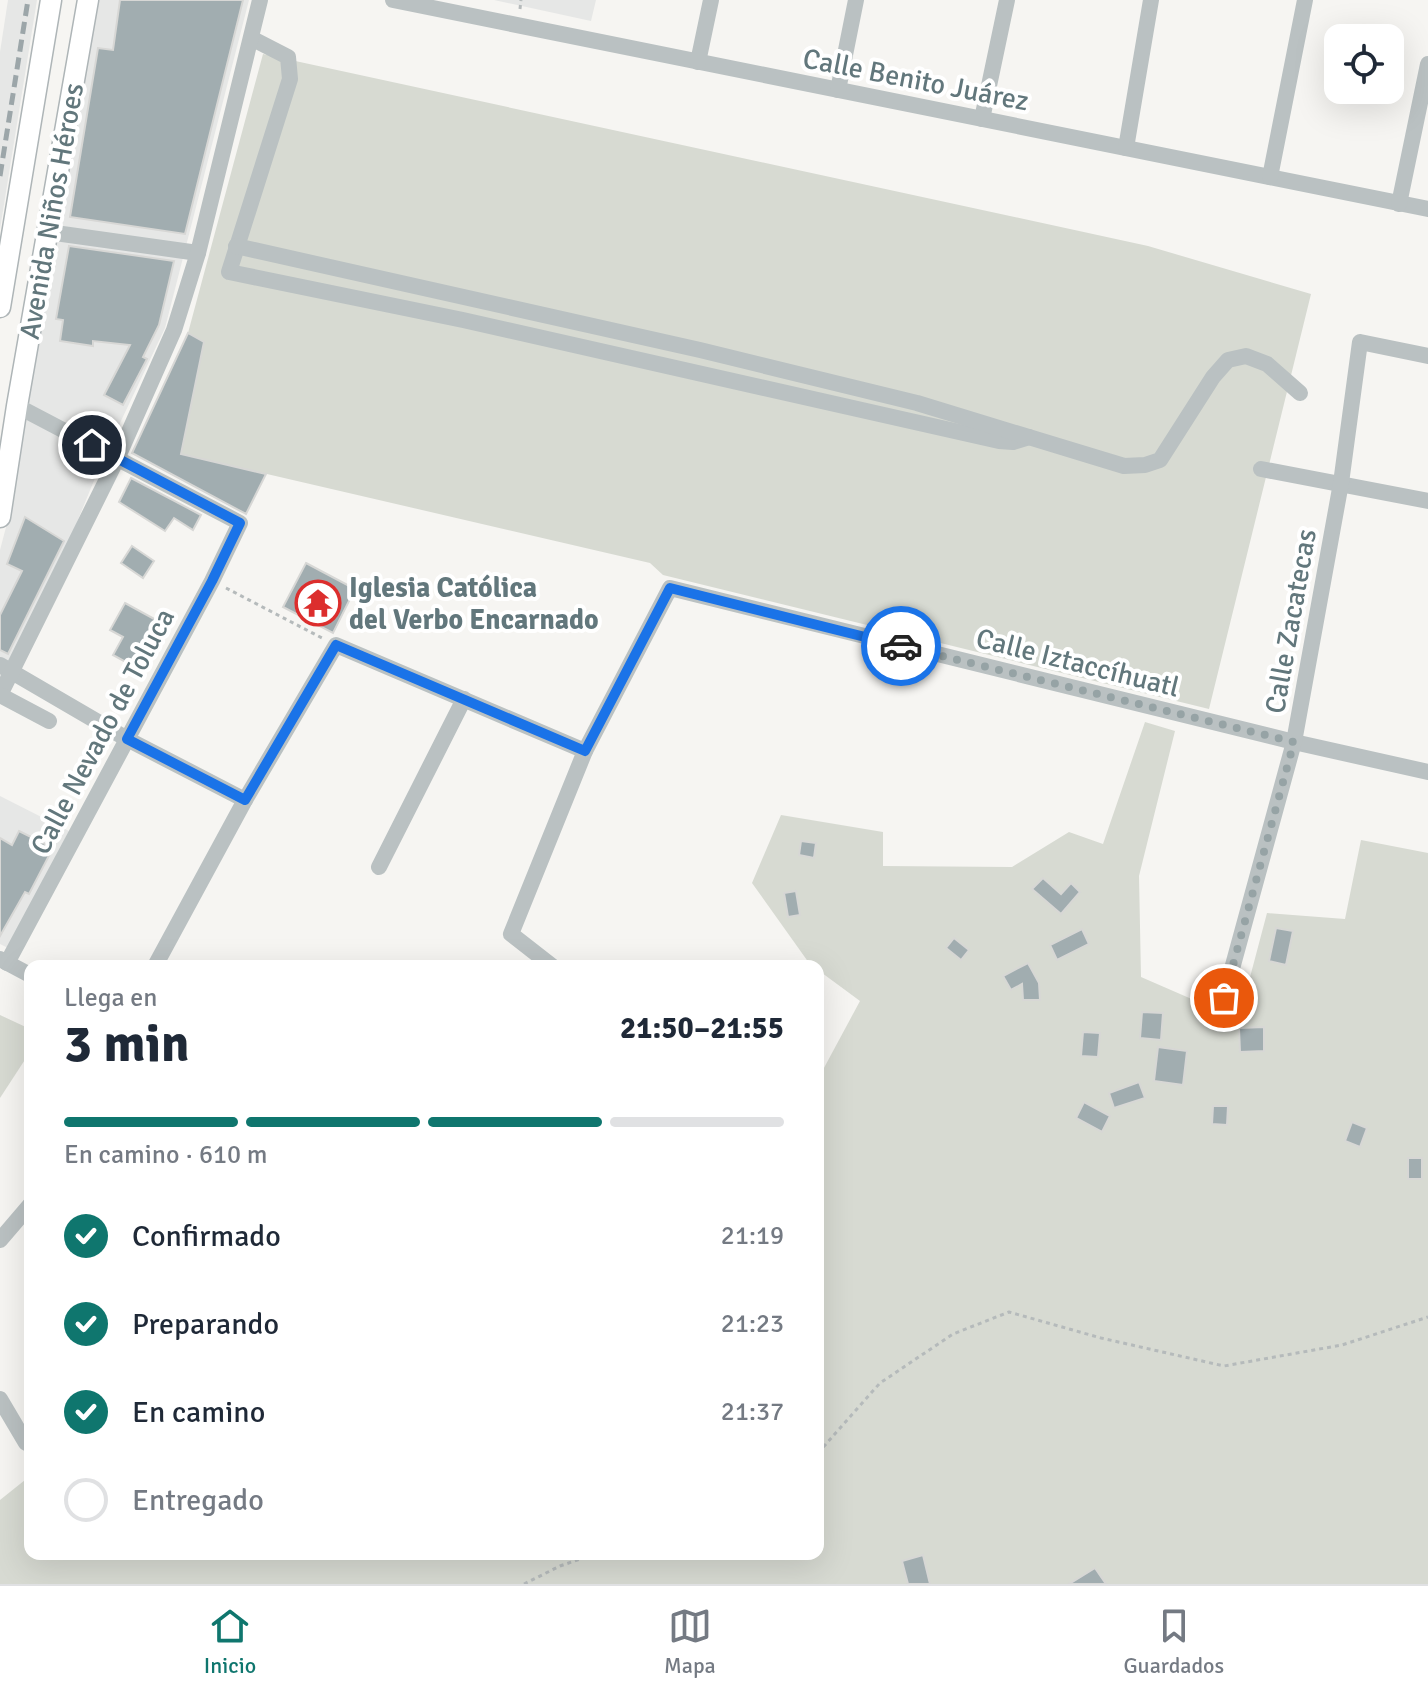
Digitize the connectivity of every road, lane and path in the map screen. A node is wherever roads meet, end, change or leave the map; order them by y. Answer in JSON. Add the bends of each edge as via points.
{"nodes":[{"id":1,"x":51,"y":0,"type":"edge"},
{"id":2,"x":88,"y":0,"type":"edge"},
{"id":3,"x":260,"y":0,"type":"edge"},
{"id":4,"x":393,"y":0,"type":"edge"},
{"id":5,"x":711,"y":0,"type":"edge"},
{"id":6,"x":856,"y":0,"type":"edge"},
{"id":7,"x":1007,"y":0,"type":"edge"},
{"id":8,"x":1151,"y":0,"type":"edge"},
{"id":9,"x":1305,"y":0,"type":"edge"},
{"id":10,"x":253,"y":39,"type":"junction"},
{"id":11,"x":698,"y":62,"type":"junction"},
{"id":12,"x":1428,"y":64,"type":"edge"},
{"id":13,"x":838,"y":90,"type":"junction"},
{"id":14,"x":982,"y":119,"type":"junction"},
{"id":15,"x":1126,"y":148,"type":"junction"},
{"id":16,"x":1270,"y":177,"type":"junction"},
{"id":17,"x":1399,"y":204,"type":"junction"},
{"id":18,"x":1428,"y":209,"type":"edge"},
{"id":19,"x":48,"y":232,"type":"junction"},
{"id":20,"x":236,"y":246,"type":"junction"},
{"id":21,"x":198,"y":253,"type":"junction"},
{"id":22,"x":0,"y":307,"type":"edge"},
{"id":23,"x":1428,"y":356,"type":"edge"},
{"id":24,"x":1300,"y":393,"type":"dead end"},
{"id":25,"x":17,"y":406,"type":"junction"},
{"id":26,"x":1031,"y":437,"type":"junction"},
{"id":27,"x":117,"y":459,"type":"junction"},
{"id":28,"x":1261,"y":469,"type":"dead end"},
{"id":29,"x":1341,"y":483,"type":"junction"},
{"id":30,"x":1428,"y":501,"type":"edge"},
{"id":31,"x":0,"y":517,"type":"edge"},
{"id":32,"x":212,"y":581,"type":"junction"},
{"id":33,"x":336,"y":645,"type":"junction"},
{"id":34,"x":6,"y":668,"type":"edge"},
{"id":35,"x":0,"y":695,"type":"edge"},
{"id":36,"x":464,"y":699,"type":"junction"},
{"id":37,"x":49,"y":721,"type":"dead end"},
{"id":38,"x":127,"y":739,"type":"junction"},
{"id":39,"x":1294,"y":742,"type":"junction"},
{"id":40,"x":585,"y":751,"type":"junction"},
{"id":41,"x":1428,"y":772,"type":"edge"},
{"id":42,"x":245,"y":800,"type":"junction"},
{"id":43,"x":379,"y":867,"type":"dead end"},
{"id":44,"x":158,"y":960,"type":"edge"},
{"id":45,"x":544,"y":960,"type":"edge"},
{"id":46,"x":4,"y":961,"type":"edge"},
{"id":47,"x":24,"y":972,"type":"edge"},
{"id":48,"x":1224,"y":998,"type":"dead end"},
{"id":49,"x":24,"y":1212,"type":"edge"},
{"id":50,"x":0,"y":1240,"type":"edge"},
{"id":51,"x":1428,"y":1317,"type":"edge"},
{"id":52,"x":0,"y":1399,"type":"edge"},
{"id":53,"x":24,"y":1440,"type":"edge"},
{"id":54,"x":824,"y":1446,"type":"edge"},
{"id":55,"x":578,"y":1560,"type":"edge"},
{"id":56,"x":524,"y":1584,"type":"edge"}],
"edges":[{"from":1,"to":22,"type":"main road","name":"Avenida Niños Héroes"},
{"from":2,"to":19,"type":"main road","name":"Avenida Niños Héroes"},
{"from":3,"to":10,"type":"street"},
{"from":4,"to":11,"type":"street","name":"Calle Benito Juárez"},
{"from":5,"to":11,"type":"street"},
{"from":6,"to":13,"type":"street"},
{"from":7,"to":14,"type":"street"},
{"from":8,"to":15,"type":"street"},
{"from":9,"to":16,"type":"street"},
{"from":10,"to":20,"type":"street","via":[[288,57],[290,79]]},
{"from":10,"to":21,"type":"street"},
{"from":11,"to":13,"type":"street","name":"Calle Benito Juárez"},
{"from":12,"to":17,"type":"street"},
{"from":13,"to":14,"type":"street","name":"Calle Benito Juárez"},
{"from":14,"to":15,"type":"street","name":"Calle Benito Juárez"},
{"from":15,"to":16,"type":"street","name":"Calle Benito Juárez"},
{"from":16,"to":17,"type":"street","name":"Calle Benito Juárez"},
{"from":17,"to":18,"type":"street","name":"Calle Benito Juárez"},
{"from":19,"to":21,"type":"street"},
{"from":19,"to":25,"type":"main road","name":"Avenida Niños Héroes"},
{"from":20,"to":26,"type":"street","via":[[700,350]]},
{"from":20,"to":26,"type":"street","via":[[229,272],[999,441]]},
{"from":21,"to":27,"type":"street","via":[[174,330]]},
{"from":23,"to":29,"type":"street","name":"Calle Zacatecas","via":[[1360,342]]},
{"from":24,"to":26,"type":"street","via":[[1267,364],[1246,356],[1228,360],[1160,460],[1145,465],[1124,466]]},
{"from":25,"to":27,"type":"street"},
{"from":25,"to":31,"type":"main road","name":"Avenida Niños Héroes"},
{"from":27,"to":32,"type":"street","name":"Calle Nevado de Toluca","via":[[240,523]]},
{"from":27,"to":34,"type":"street"},
{"from":28,"to":29,"type":"street"},
{"from":29,"to":30,"type":"street"},
{"from":29,"to":39,"type":"street","name":"Calle Zacatecas"},
{"from":32,"to":33,"type":"path"},
{"from":32,"to":38,"type":"street","name":"Calle Nevado de Toluca"},
{"from":33,"to":36,"type":"street"},
{"from":33,"to":42,"type":"street"},
{"from":34,"to":35,"type":"street"},
{"from":34,"to":38,"type":"street"},
{"from":35,"to":37,"type":"street"},
{"from":36,"to":40,"type":"street"},
{"from":36,"to":43,"type":"street"},
{"from":38,"to":42,"type":"street"},
{"from":38,"to":46,"type":"street","name":"Calle Nevado de Toluca"},
{"from":39,"to":40,"type":"street","name":"Calle Iztaccíhuatl","via":[[670,588]]},
{"from":39,"to":41,"type":"street","name":"Calle Iztaccíhuatl"},
{"from":39,"to":48,"type":"street","name":"Calle Zacatecas"},
{"from":40,"to":45,"type":"street","via":[[511,934]]},
{"from":42,"to":44,"type":"street"},
{"from":46,"to":47,"type":"street"},
{"from":49,"to":50,"type":"street"},
{"from":51,"to":54,"type":"path","via":[[1342,1345],[1224,1366],[1009,1312],[953,1334],[880,1383]]},
{"from":52,"to":53,"type":"street"},
{"from":55,"to":56,"type":"path"}]}
